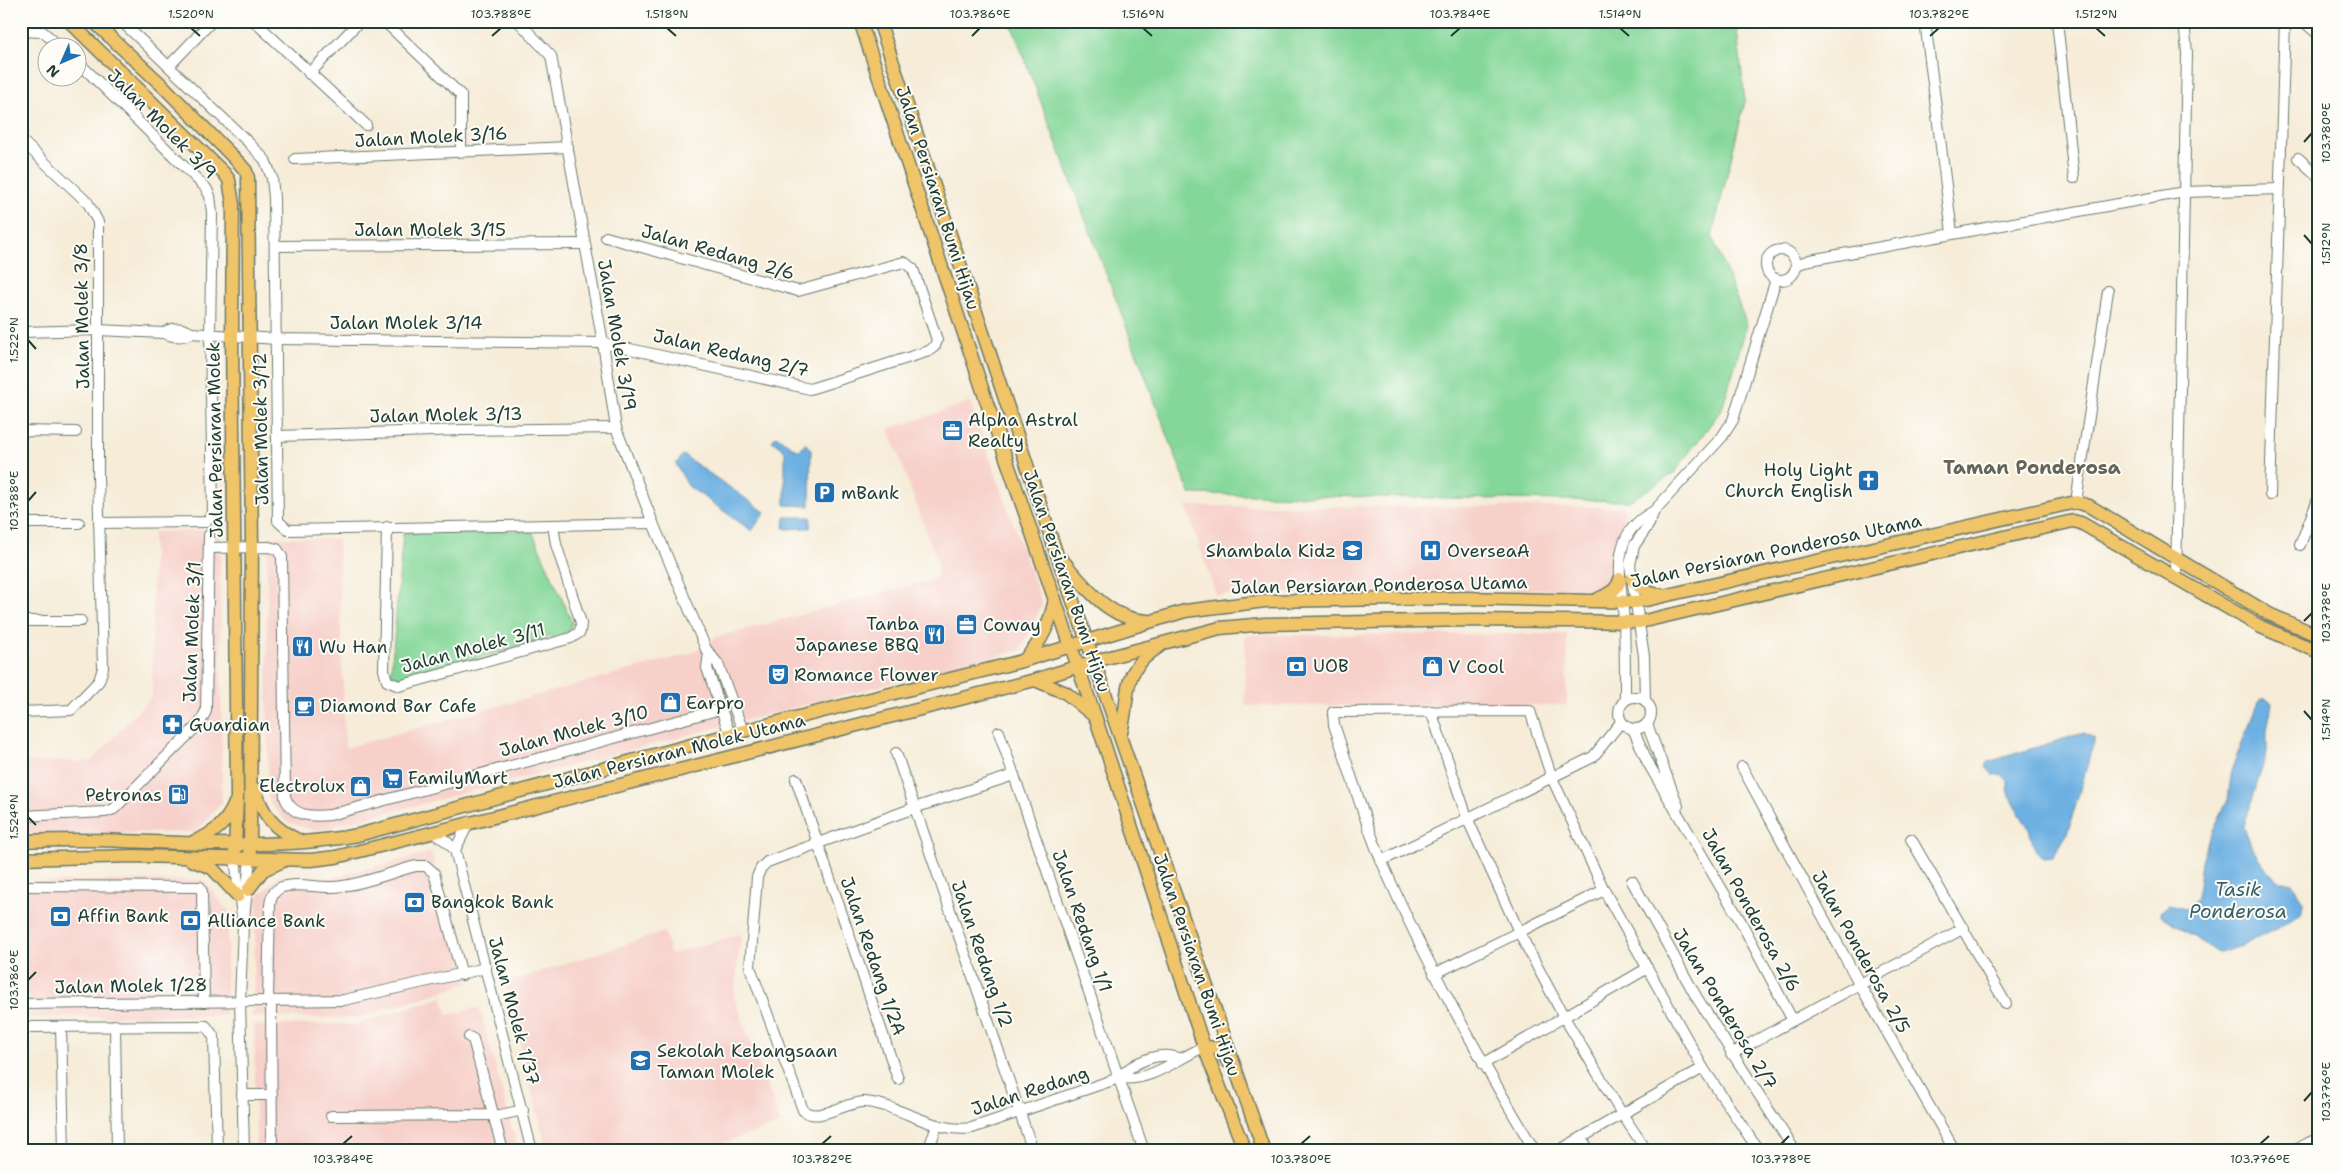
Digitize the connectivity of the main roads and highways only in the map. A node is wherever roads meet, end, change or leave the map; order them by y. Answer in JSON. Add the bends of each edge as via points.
{"nodes":[{"id":1,"x":69,"y":21,"type":"edge"},
{"id":2,"x":93,"y":21,"type":"edge"},
{"id":3,"x":860,"y":21,"type":"edge"},
{"id":4,"x":879,"y":21,"type":"edge"},
{"id":5,"x":929,"y":170,"type":"junction"},
{"id":6,"x":912,"y":173,"type":"junction"},
{"id":7,"x":968,"y":288,"type":"junction"},
{"id":8,"x":950,"y":292,"type":"junction"},
{"id":9,"x":1057,"y":555,"type":"junction"},
{"id":10,"x":1666,"y":596,"type":"junction"},
{"id":11,"x":1055,"y":598,"type":"junction"},
{"id":12,"x":1596,"y":600,"type":"junction"},
{"id":13,"x":1154,"y":622,"type":"junction"},
{"id":14,"x":2319,"y":636,"type":"edge"},
{"id":15,"x":1171,"y":639,"type":"junction"},
{"id":16,"x":1089,"y":642,"type":"junction"},
{"id":17,"x":1072,"y":647,"type":"junction"},
{"id":18,"x":2318,"y":652,"type":"edge"},
{"id":19,"x":1095,"y":661,"type":"junction"},
{"id":20,"x":1022,"y":662,"type":"junction"},
{"id":21,"x":1077,"y":666,"type":"junction"},
{"id":22,"x":1035,"y":680,"type":"junction"},
{"id":23,"x":1096,"y":719,"type":"junction"},
{"id":24,"x":1121,"y":733,"type":"junction"},
{"id":25,"x":250,"y":774,"type":"junction"},
{"id":26,"x":237,"y":796,"type":"junction"},
{"id":27,"x":21,"y":841,"type":"edge"},
{"id":28,"x":303,"y":842,"type":"junction"},
{"id":29,"x":236,"y":843,"type":"junction"},
{"id":30,"x":250,"y":843,"type":"junction"},
{"id":31,"x":184,"y":851,"type":"junction"},
{"id":32,"x":21,"y":858,"type":"edge"},
{"id":33,"x":235,"y":858,"type":"junction"},
{"id":34,"x":250,"y":858,"type":"junction"},
{"id":35,"x":288,"y":859,"type":"junction"},
{"id":36,"x":1206,"y":982,"type":"junction"},
{"id":37,"x":1204,"y":1047,"type":"junction"},
{"id":38,"x":1241,"y":1087,"type":"junction"},
{"id":39,"x":1245,"y":1151,"type":"edge"},
{"id":40,"x":1264,"y":1151,"type":"edge"}],
"edges":[{"from":1,"to":26,"type":"main road","name":"Jalan Persiaran Molek","via":[[228,180],[233,204]]},
{"from":2,"to":25,"type":"main road","name":"Jalan Persiaran Molek","via":[[164,87],[246,171],[249,186],[252,548]]},
{"from":3,"to":6,"type":"main road","name":"Jalan Persiaran Bumi Hijau"},
{"from":4,"to":5,"type":"main road","name":"Jalan Persiaran Bumi Hijau"},
{"from":5,"to":6,"type":"main road","via":[[927,175],[919,178]]},
{"from":5,"to":7,"type":"main road","name":"Jalan Persiaran Bumi Hijau"},
{"from":6,"to":8,"type":"main road","name":"Jalan Persiaran Bumi Hijau"},
{"from":7,"to":8,"type":"main road"},
{"from":7,"to":9,"type":"main road","name":"Jalan Persiaran Bumi Hijau"},
{"from":8,"to":11,"type":"main road","name":"Jalan Persiaran Bumi Hijau"},
{"from":9,"to":13,"type":"main road","via":[[1112,611],[1135,621]]},
{"from":9,"to":16,"type":"main road","name":"Jalan Persiaran Bumi Hijau"},
{"from":10,"to":12,"type":"main road","name":"Jalan Persiaran Ponderosa Utama","via":[[1637,602]]},
{"from":10,"to":12,"type":"main road","via":[[1647,592],[1626,579]]},
{"from":10,"to":14,"type":"main road","name":"Jalan Persiaran Ponderosa Utama","via":[[2076,502],[2089,506],[2269,614]]},
{"from":11,"to":17,"type":"main road","name":"Jalan Persiaran Bumi Hijau"},
{"from":11,"to":20,"type":"main road","via":[[1040,642]]},
{"from":12,"to":13,"type":"main road","name":"Jalan Persiaran Ponderosa Utama","via":[[1265,601],[1185,611]]},
{"from":13,"to":16,"type":"main road","name":"Jalan Persiaran Ponderosa Utama"},
{"from":15,"to":18,"type":"main road","name":"Jalan Persiaran Ponderosa Utama","via":[[1220,628],[1265,624],[1473,620],[1640,622],[2073,521],[2261,627]]},
{"from":15,"to":19,"type":"main road","name":"Jalan Persiaran Ponderosa Utama"},
{"from":15,"to":24,"type":"main road","via":[[1141,660],[1127,684]]},
{"from":16,"to":17,"type":"main road","name":"Jalan Persiaran Ponderosa Utama"},
{"from":16,"to":19,"type":"main road","name":"Jalan Persiaran Bumi Hijau"},
{"from":17,"to":20,"type":"main road","name":"Jalan Persiaran Molek Utama"},
{"from":17,"to":21,"type":"main road","name":"Jalan Persiaran Bumi Hijau"},
{"from":19,"to":21,"type":"main road","name":"Jalan Persiaran Ponderosa Utama"},
{"from":19,"to":24,"type":"main road","name":"Jalan Persiaran Bumi Hijau"},
{"from":20,"to":28,"type":"main road","name":"Jalan Persiaran Molek Utama","via":[[743,731],[358,835]]},
{"from":21,"to":22,"type":"main road","name":"Jalan Persiaran Molek Utama"},
{"from":21,"to":23,"type":"main road","name":"Jalan Persiaran Bumi Hijau"},
{"from":22,"to":23,"type":"main road","via":[[1066,693]]},
{"from":22,"to":35,"type":"main road","name":"Jalan Persiaran Molek Utama","via":[[336,857]]},
{"from":23,"to":37,"type":"main road","name":"Jalan Persiaran Bumi Hijau"},
{"from":24,"to":36,"type":"main road","name":"Jalan Persiaran Bumi Hijau"},
{"from":25,"to":28,"type":"main road","via":[[267,819],[280,832]]},
{"from":25,"to":30,"type":"main road","name":"Jalan Persiaran Molek"},
{"from":26,"to":29,"type":"main road","name":"Jalan Persiaran Molek"},
{"from":26,"to":31,"type":"main road","via":[[232,812],[216,830]]},
{"from":27,"to":31,"type":"main road","via":[[124,841]]},
{"from":28,"to":30,"type":"main road","name":"Jalan Persiaran Molek Utama"},
{"from":29,"to":30,"type":"main road","name":"Jalan Persiaran Molek Utama"},
{"from":29,"to":31,"type":"main road","name":"Jalan Persiaran Molek Utama"},
{"from":29,"to":33,"type":"main road","name":"Jalan Persiaran Molek"},
{"from":30,"to":34,"type":"main road","name":"Jalan Persiaran Molek"},
{"from":31,"to":32,"type":"main road"},
{"from":31,"to":33,"type":"main road","name":"Jalan Persiaran Molek Utama"},
{"from":31,"to":35,"type":"main road","via":[[243,893],[263,870]]},
{"from":33,"to":34,"type":"main road","name":"Jalan Persiaran Molek Utama"},
{"from":34,"to":35,"type":"main road","name":"Jalan Persiaran Molek Utama"},
{"from":36,"to":37,"type":"main road","via":[[1216,1038]]},
{"from":36,"to":38,"type":"main road","name":"Jalan Persiaran Bumi Hijau"},
{"from":37,"to":38,"type":"main road","via":[[1219,1048]]},
{"from":37,"to":39,"type":"main road","name":"Jalan Persiaran Bumi Hijau"},
{"from":38,"to":40,"type":"main road","name":"Jalan Persiaran Bumi Hijau"}]}
